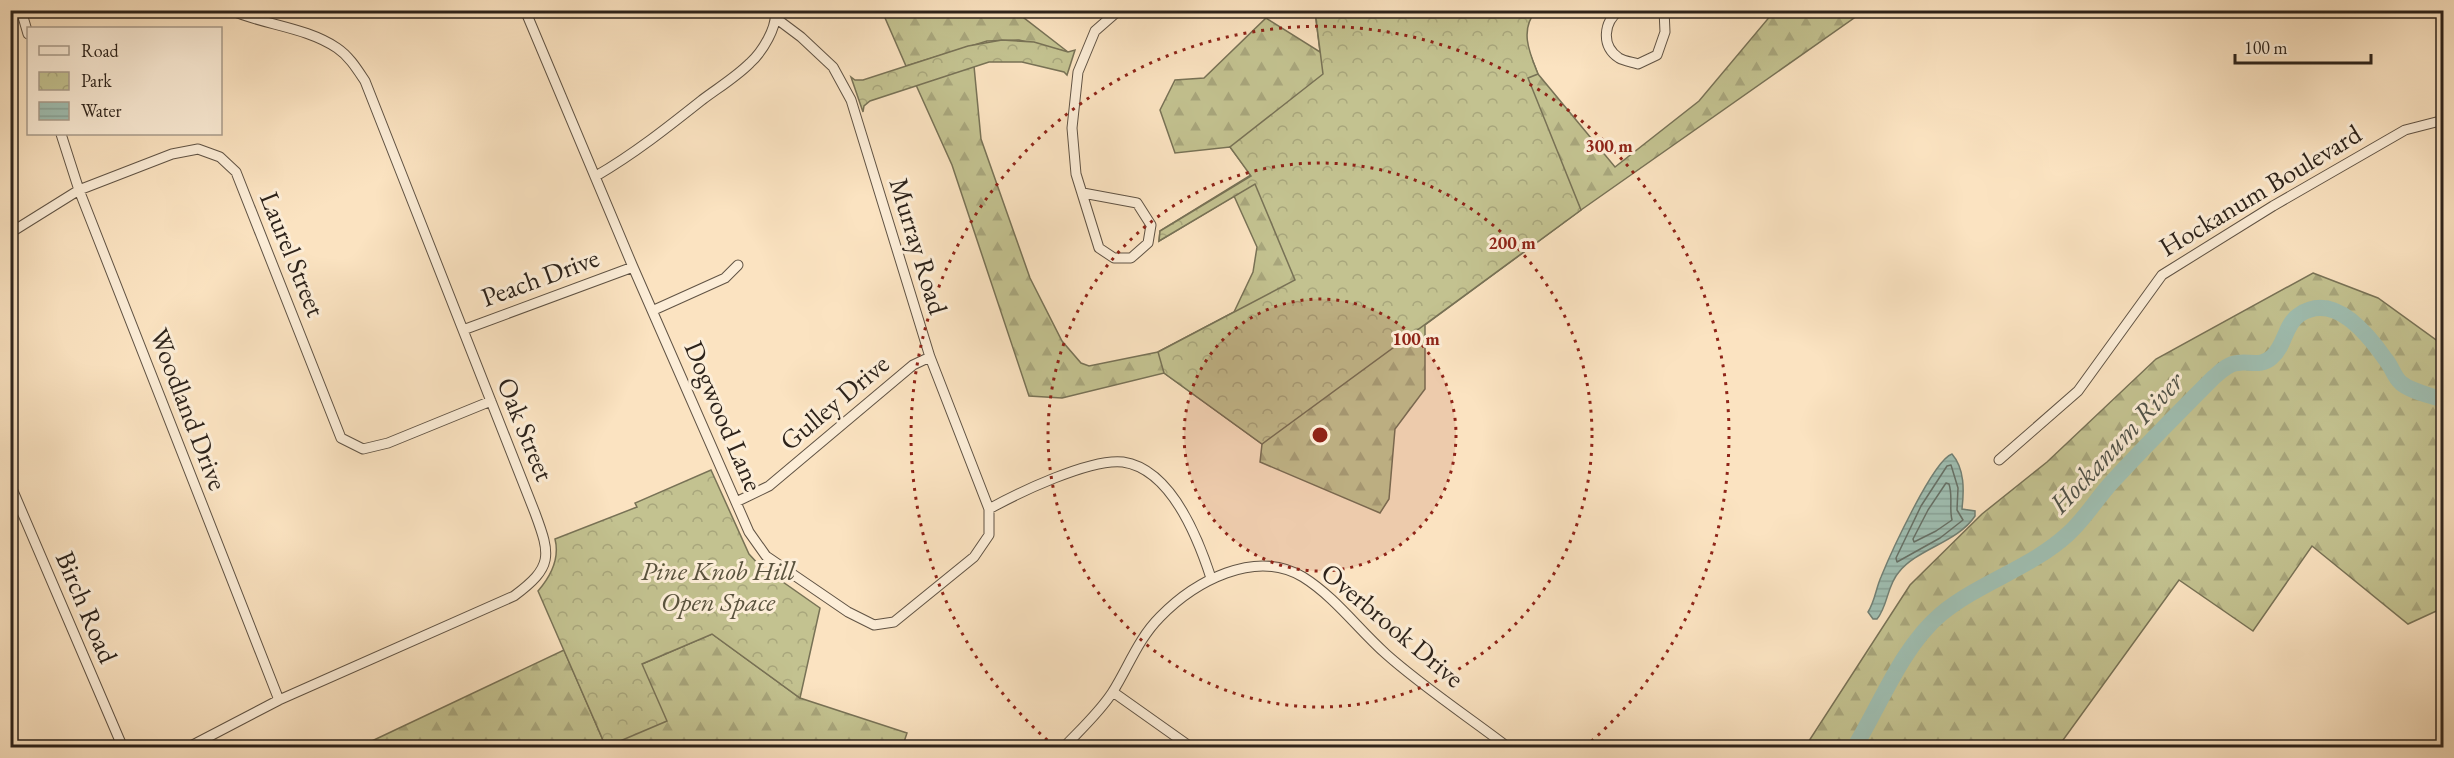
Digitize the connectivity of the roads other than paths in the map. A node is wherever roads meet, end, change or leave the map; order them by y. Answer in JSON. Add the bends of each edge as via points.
{"nodes":[{"id":1,"x":19,"y":10,"type":"edge"},
{"id":2,"x":230,"y":10,"type":"edge"},
{"id":3,"x":525,"y":10,"type":"edge"},
{"id":4,"x":1119,"y":10,"type":"edge"},
{"id":5,"x":1620,"y":10,"type":"edge"},
{"id":6,"x":1664,"y":10,"type":"edge"},
{"id":7,"x":10,"y":14,"type":"edge"},
{"id":8,"x":776,"y":15,"type":"edge"},
{"id":9,"x":27,"y":31,"type":"edge"},
{"id":10,"x":2444,"y":120,"type":"edge"},
{"id":11,"x":61,"y":135,"type":"edge"},
{"id":12,"x":596,"y":176,"type":"junction"},
{"id":13,"x":79,"y":190,"type":"junction"},
{"id":14,"x":1083,"y":193,"type":"junction"},
{"id":15,"x":10,"y":233,"type":"edge"},
{"id":16,"x":738,"y":265,"type":"dead end"},
{"id":17,"x":633,"y":267,"type":"junction"},
{"id":18,"x":654,"y":310,"type":"junction"},
{"id":19,"x":463,"y":330,"type":"junction"},
{"id":20,"x":930,"y":357,"type":"junction"},
{"id":21,"x":490,"y":401,"type":"junction"},
{"id":22,"x":1999,"y":460,"type":"dead end"},
{"id":23,"x":10,"y":484,"type":"edge"},
{"id":24,"x":736,"y":502,"type":"junction"},
{"id":25,"x":988,"y":509,"type":"junction"},
{"id":26,"x":1211,"y":578,"type":"junction"},
{"id":27,"x":1113,"y":692,"type":"junction"},
{"id":28,"x":279,"y":700,"type":"junction"},
{"id":29,"x":123,"y":747,"type":"edge"},
{"id":30,"x":187,"y":747,"type":"edge"},
{"id":31,"x":1063,"y":747,"type":"edge"},
{"id":32,"x":1191,"y":747,"type":"edge"},
{"id":33,"x":1509,"y":747,"type":"edge"}],
"edges":[{"from":1,"to":7,"type":"street"},
{"from":1,"to":9,"type":"street"},
{"from":2,"to":19,"type":"street","name":"Oak Street","via":[[315,37],[352,62],[376,106]]},
{"from":3,"to":12,"type":"street","name":"Dogwood Lane"},
{"from":4,"to":14,"type":"street","via":[[1095,31],[1078,72],[1072,128],[1076,174]]},
{"from":5,"to":6,"type":"street","via":[[1606,29],[1609,48],[1620,59],[1638,64],[1657,55],[1665,32]]},
{"from":8,"to":12,"type":"street","via":[[766,42],[751,63]]},
{"from":8,"to":20,"type":"street","name":"Murray Road","via":[[833,67],[851,100]]},
{"from":10,"to":22,"type":"street","name":"Hockanum Boulevard","via":[[2405,130],[2162,274],[2078,391]]},
{"from":11,"to":13,"type":"street","name":"Woodland Drive"},
{"from":12,"to":17,"type":"street","name":"Dogwood Lane"},
{"from":13,"to":15,"type":"street","name":"Laurel Street"},
{"from":13,"to":21,"type":"street","name":"Laurel Street","via":[[172,154],[198,149],[220,158],[236,172],[341,438],[363,449],[388,443]]},
{"from":13,"to":28,"type":"street","name":"Woodland Drive"},
{"from":14,"to":14,"type":"street","via":[[1099,248],[1114,258],[1131,258],[1148,243],[1151,225],[1137,203]]},
{"from":16,"to":18,"type":"street","via":[[725,278]]},
{"from":17,"to":18,"type":"street","name":"Dogwood Lane"},
{"from":17,"to":19,"type":"street","name":"Peach Drive"},
{"from":18,"to":24,"type":"street","name":"Dogwood Lane"},
{"from":19,"to":21,"type":"street","name":"Oak Street"},
{"from":20,"to":24,"type":"street","name":"Gulley Drive","via":[[913,365],[769,486]]},
{"from":20,"to":25,"type":"street","name":"Murray Road"},
{"from":21,"to":28,"type":"street","name":"Oak Street","via":[[544,537],[547,555],[542,570],[514,596]]},
{"from":23,"to":29,"type":"street","name":"Birch Road"},
{"from":24,"to":25,"type":"street","name":"Dogwood Lane","via":[[749,532],[766,556],[848,612],[874,625],[894,622],[974,557],[989,535]]},
{"from":25,"to":26,"type":"street","via":[[1015,494],[1069,474],[1104,463],[1123,462],[1147,471],[1173,494],[1204,555]]},
{"from":26,"to":27,"type":"street","name":"Overbrook Drive","via":[[1158,618],[1129,659]]},
{"from":26,"to":33,"type":"street","name":"Overbrook Drive","via":[[1271,566],[1301,576],[1321,590],[1387,655]]},
{"from":27,"to":31,"type":"street","name":"Overbrook Drive"},
{"from":27,"to":32,"type":"street"},
{"from":28,"to":30,"type":"street","name":"Oak Street"}]}
